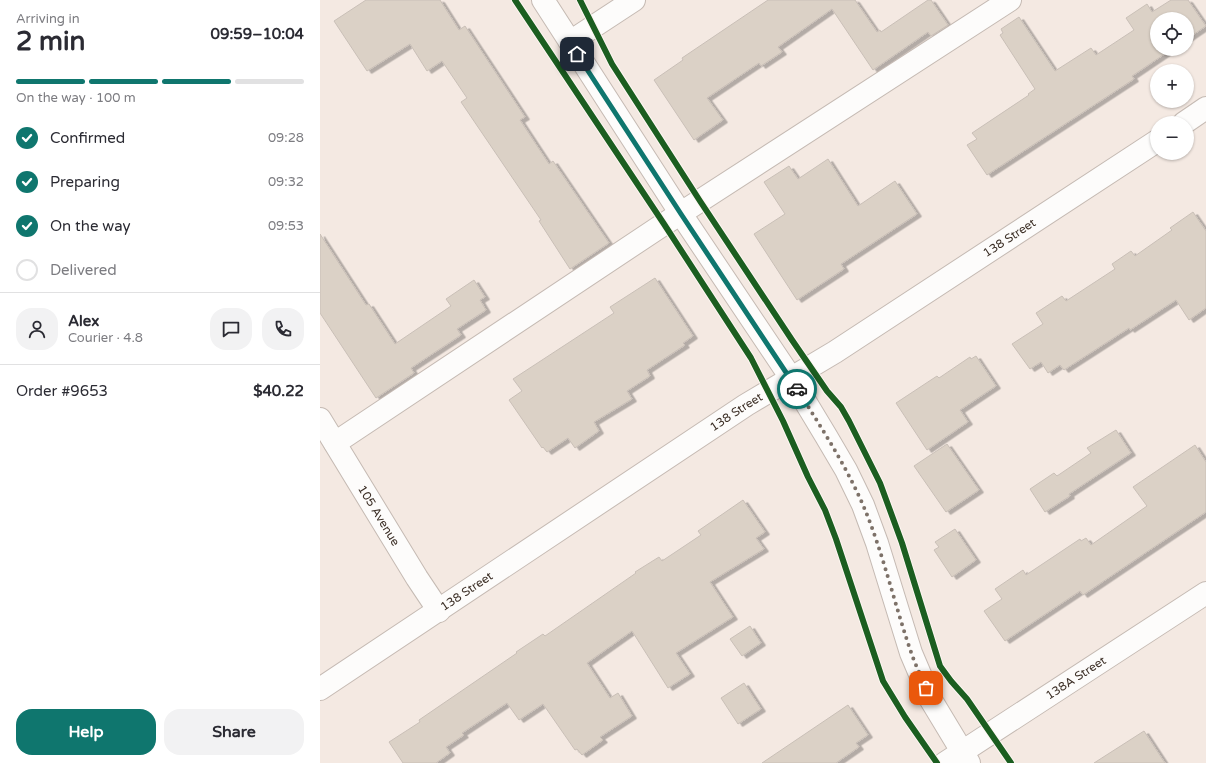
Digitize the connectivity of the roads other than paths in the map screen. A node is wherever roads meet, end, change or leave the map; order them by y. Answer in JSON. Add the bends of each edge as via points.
{"nodes":[{"id":1,"x":543,"y":0,"type":"edge"},
{"id":2,"x":634,"y":0,"type":"edge"},
{"id":3,"x":1010,"y":0,"type":"edge"},
{"id":4,"x":570,"y":42,"type":"junction"},
{"id":5,"x":1206,"y":108,"type":"edge"},
{"id":6,"x":1194,"y":116,"type":"edge"},
{"id":7,"x":1150,"y":146,"type":"edge"},
{"id":8,"x":681,"y":214,"type":"junction"},
{"id":9,"x":791,"y":378,"type":"junction"},
{"id":10,"x":320,"y":419,"type":"edge"},
{"id":11,"x":335,"y":443,"type":"junction"},
{"id":12,"x":1206,"y":593,"type":"edge"},
{"id":13,"x":439,"y":611,"type":"junction"},
{"id":14,"x":320,"y":689,"type":"edge"},
{"id":15,"x":959,"y":759,"type":"edge"}],
"edges":[{"from":1,"to":4,"type":"street"},
{"from":2,"to":4,"type":"street"},
{"from":3,"to":8,"type":"street"},
{"from":4,"to":8,"type":"street"},
{"from":5,"to":6,"type":"street"},
{"from":7,"to":9,"type":"street","name":"138 Street","via":[[835,352]]},
{"from":8,"to":9,"type":"street"},
{"from":8,"to":11,"type":"street"},
{"from":9,"to":13,"type":"street","name":"138 Street","via":[[746,405]]},
{"from":9,"to":15,"type":"street","via":[[846,470],[863,505],[911,653]]},
{"from":10,"to":11,"type":"street","name":"105 Avenue"},
{"from":11,"to":13,"type":"street","name":"105 Avenue"},
{"from":12,"to":15,"type":"street","name":"138A Street"},
{"from":13,"to":14,"type":"street","name":"138 Street"}]}
